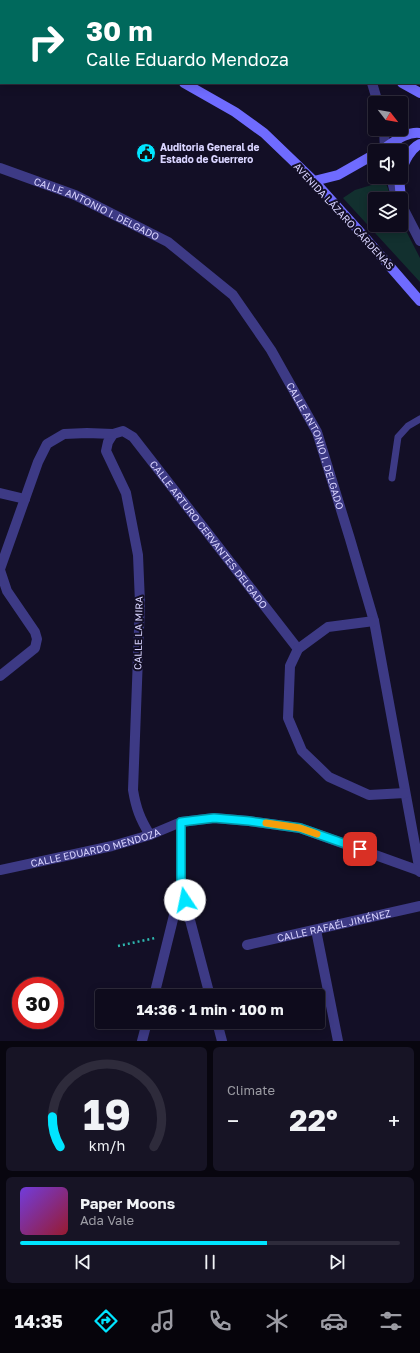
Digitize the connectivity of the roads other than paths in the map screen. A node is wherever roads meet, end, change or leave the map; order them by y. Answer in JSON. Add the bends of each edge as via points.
{"nodes":[{"id":1,"x":186,"y":84,"type":"edge"},
{"id":2,"x":372,"y":84,"type":"edge"},
{"id":3,"x":404,"y":84,"type":"edge"},
{"id":4,"x":420,"y":93,"type":"edge"},
{"id":5,"x":376,"y":96,"type":"edge"},
{"id":6,"x":420,"y":133,"type":"edge"},
{"id":7,"x":391,"y":144,"type":"edge"},
{"id":8,"x":420,"y":144,"type":"edge"},
{"id":9,"x":408,"y":156,"type":"edge"},
{"id":10,"x":368,"y":158,"type":"edge"},
{"id":11,"x":0,"y":168,"type":"edge"},
{"id":12,"x":314,"y":181,"type":"junction"},
{"id":13,"x":408,"y":216,"type":"edge"},
{"id":14,"x":420,"y":241,"type":"edge"},
{"id":15,"x":420,"y":301,"type":"edge"},
{"id":16,"x":420,"y":419,"type":"edge"},
{"id":17,"x":113,"y":434,"type":"junction"},
{"id":18,"x":392,"y":478,"type":"dead end"},
{"id":19,"x":0,"y":493,"type":"edge"},
{"id":20,"x":25,"y":499,"type":"junction"},
{"id":21,"x":0,"y":570,"type":"edge"},
{"id":22,"x":374,"y":621,"type":"junction"},
{"id":23,"x":298,"y":649,"type":"junction"},
{"id":24,"x":0,"y":676,"type":"edge"},
{"id":25,"x":405,"y":793,"type":"junction"},
{"id":26,"x":181,"y":822,"type":"junction"},
{"id":27,"x":150,"y":835,"type":"junction"},
{"id":28,"x":0,"y":870,"type":"edge"},
{"id":29,"x":420,"y":871,"type":"edge"},
{"id":30,"x":181,"y":886,"type":"junction"},
{"id":31,"x":420,"y":906,"type":"edge"},
{"id":32,"x":316,"y":930,"type":"junction"},
{"id":33,"x":247,"y":945,"type":"dead end"},
{"id":34,"x":156,"y":989,"type":"edge"},
{"id":35,"x":208,"y":989,"type":"edge"},
{"id":36,"x":145,"y":1029,"type":"edge"},
{"id":37,"x":219,"y":1029,"type":"edge"},
{"id":38,"x":142,"y":1041,"type":"edge"},
{"id":39,"x":222,"y":1041,"type":"edge"},
{"id":40,"x":338,"y":1041,"type":"edge"}],
"edges":[{"from":1,"to":12,"type":"main road","name":"AVENIDA LÁZARO CÁRDENAS","via":[[235,112],[258,129]]},
{"from":2,"to":5,"type":"street"},
{"from":3,"to":4,"type":"main road"},
{"from":6,"to":7,"type":"main road","via":[[399,138]]},
{"from":8,"to":9,"type":"main road"},
{"from":10,"to":12,"type":"main road","via":[[338,174]]},
{"from":11,"to":22,"type":"street","name":"CALLE ANTONIO I. DELGADO","via":[[75,195],[168,242],[233,295],[271,350],[317,432]]},
{"from":12,"to":15,"type":"main road","name":"AVENIDA LÁZARO CÁRDENAS"},
{"from":13,"to":14,"type":"street"},
{"from":16,"to":18,"type":"lane","via":[[408,426],[398,437]]},
{"from":17,"to":20,"type":"street","name":"CALLE ARTURO CERVANTES DELGADO","via":[[64,434],[47,444]]},
{"from":17,"to":23,"type":"street","name":"CALLE ARTURO CERVANTES DELGADO","via":[[123,431],[133,436]]},
{"from":17,"to":27,"type":"street","name":"CALLE LA MIRA","via":[[106,451],[126,493],[138,555],[140,603],[133,790],[141,821]]},
{"from":19,"to":20,"type":"street"},
{"from":20,"to":21,"type":"street","name":"CALLE ARTURO CERVANTES DELGADO"},
{"from":21,"to":24,"type":"street","via":[[7,591],[35,632],[37,639],[35,648]]},
{"from":22,"to":23,"type":"street","via":[[328,627]]},
{"from":22,"to":25,"type":"street","name":"CALLE ANTONIO I. DELGADO"},
{"from":23,"to":25,"type":"street","via":[[290,666],[288,718],[302,751],[329,777],[369,795]]},
{"from":25,"to":29,"type":"street","name":"CALLE ANTONIO I. DELGADO"},
{"from":26,"to":27,"type":"street","name":"CALLE EDUARDO MENDOZA"},
{"from":26,"to":29,"type":"street","name":"CALLE EDUARDO MENDOZA","via":[[214,818],[300,828]]},
{"from":26,"to":30,"type":"street"},
{"from":27,"to":28,"type":"street","name":"CALLE EDUARDO MENDOZA","via":[[112,846]]},
{"from":30,"to":34,"type":"street"},
{"from":30,"to":35,"type":"street"},
{"from":31,"to":32,"type":"street","name":"CALLE RAFAÉL JIMÉNEZ"},
{"from":32,"to":33,"type":"street","name":"CALLE RAFAÉL JIMÉNEZ"},
{"from":32,"to":40,"type":"street"},
{"from":36,"to":38,"type":"street"},
{"from":37,"to":39,"type":"street"}]}
